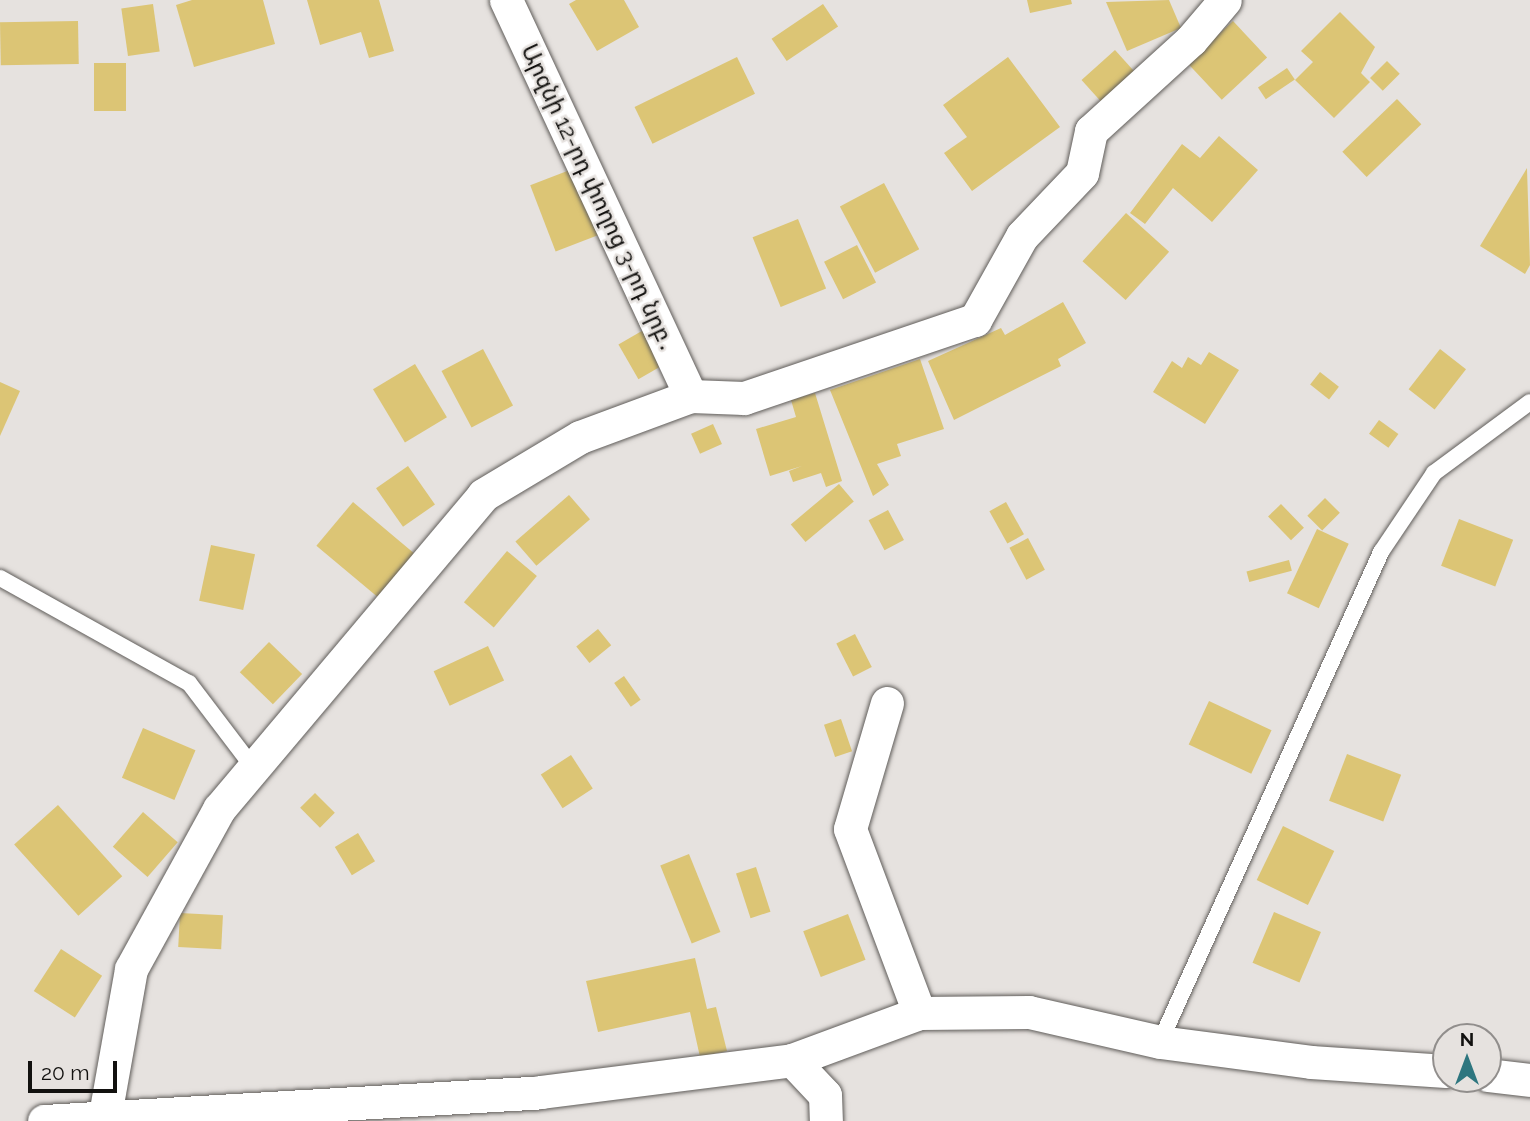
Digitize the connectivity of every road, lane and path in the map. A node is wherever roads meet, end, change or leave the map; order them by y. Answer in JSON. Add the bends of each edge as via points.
{"nodes":[{"id":1,"x":506,"y":0,"type":"edge"},
{"id":2,"x":1225,"y":0,"type":"edge"},
{"id":3,"x":691,"y":396,"type":"junction"},
{"id":4,"x":1530,"y":402,"type":"edge"},
{"id":5,"x":0,"y":578,"type":"edge"},
{"id":6,"x":887,"y":703,"type":"dead end"},
{"id":7,"x":252,"y":766,"type":"junction"},
{"id":8,"x":919,"y":1013,"type":"junction"},
{"id":9,"x":1160,"y":1042,"type":"junction"},
{"id":10,"x":792,"y":1060,"type":"junction"},
{"id":11,"x":1432,"y":1070,"type":"edge"},
{"id":12,"x":1502,"y":1077,"type":"edge"},
{"id":13,"x":1530,"y":1080,"type":"edge"},
{"id":14,"x":105,"y":1115,"type":"junction"},
{"id":15,"x":44,"y":1121,"type":"edge"},
{"id":16,"x":827,"y":1121,"type":"edge"}],
"edges":[{"from":1,"to":3,"type":"street","name":"Արզնի 12-րդ փողոց 3-րդ նրբ․"},
{"from":2,"to":3,"type":"street","via":[[1191,40],[1090,131],[1082,173],[1022,236],[975,320],[744,398]]},
{"from":3,"to":7,"type":"street","via":[[580,437],[483,495]]},
{"from":4,"to":9,"type":"lane","via":[[1434,473],[1381,552]]},
{"from":5,"to":7,"type":"lane","via":[[189,683]]},
{"from":6,"to":8,"type":"street","via":[[850,830]]},
{"from":7,"to":14,"type":"street","via":[[219,809],[131,969]]},
{"from":8,"to":9,"type":"street","via":[[1029,1012]]},
{"from":8,"to":10,"type":"street"},
{"from":9,"to":11,"type":"street","via":[[1311,1062]]},
{"from":10,"to":14,"type":"street","via":[[540,1092]]},
{"from":10,"to":16,"type":"street","via":[[825,1095]]},
{"from":12,"to":13,"type":"street"},
{"from":14,"to":15,"type":"street"}]}
